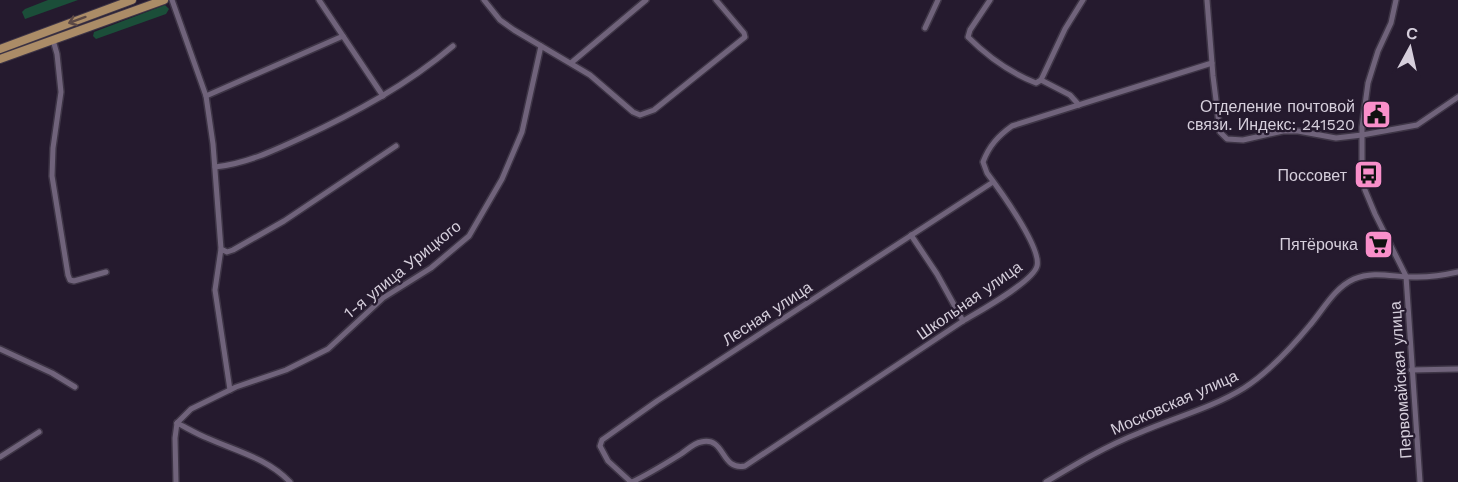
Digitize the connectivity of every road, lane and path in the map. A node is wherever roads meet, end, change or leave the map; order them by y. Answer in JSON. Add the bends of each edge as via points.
{"nodes":[{"id":1,"x":132,"y":0,"type":"edge"},
{"id":2,"x":164,"y":0,"type":"edge"},
{"id":3,"x":172,"y":0,"type":"edge"},
{"id":4,"x":319,"y":0,"type":"edge"},
{"id":5,"x":646,"y":0,"type":"edge"},
{"id":6,"x":716,"y":0,"type":"edge"},
{"id":7,"x":938,"y":0,"type":"edge"},
{"id":8,"x":990,"y":0,"type":"edge"},
{"id":9,"x":1083,"y":0,"type":"edge"},
{"id":10,"x":1207,"y":0,"type":"edge"},
{"id":11,"x":1396,"y":0,"type":"edge"},
{"id":12,"x":487,"y":1,"type":"edge"},
{"id":13,"x":925,"y":28,"type":"dead end"},
{"id":14,"x":343,"y":36,"type":"junction"},
{"id":15,"x":53,"y":40,"type":"junction"},
{"id":16,"x":453,"y":45,"type":"dead end"},
{"id":17,"x":542,"y":46,"type":"junction"},
{"id":18,"x":0,"y":49,"type":"edge"},
{"id":19,"x":0,"y":59,"type":"edge"},
{"id":20,"x":571,"y":63,"type":"junction"},
{"id":21,"x":1212,"y":63,"type":"junction"},
{"id":22,"x":1041,"y":80,"type":"junction"},
{"id":23,"x":206,"y":96,"type":"junction"},
{"id":24,"x":382,"y":96,"type":"junction"},
{"id":25,"x":1457,"y":98,"type":"edge"},
{"id":26,"x":1079,"y":105,"type":"junction"},
{"id":27,"x":1362,"y":135,"type":"junction"},
{"id":28,"x":396,"y":146,"type":"dead end"},
{"id":29,"x":215,"y":167,"type":"junction"},
{"id":30,"x":993,"y":182,"type":"junction"},
{"id":31,"x":910,"y":235,"type":"junction"},
{"id":32,"x":221,"y":249,"type":"junction"},
{"id":33,"x":1458,"y":272,"type":"edge"},
{"id":34,"x":106,"y":273,"type":"dead end"},
{"id":35,"x":1406,"y":276,"type":"junction"},
{"id":36,"x":963,"y":321,"type":"junction"},
{"id":37,"x":0,"y":349,"type":"edge"},
{"id":38,"x":1458,"y":369,"type":"edge"},
{"id":39,"x":1412,"y":370,"type":"junction"},
{"id":40,"x":75,"y":387,"type":"dead end"},
{"id":41,"x":230,"y":390,"type":"junction"},
{"id":42,"x":177,"y":423,"type":"junction"},
{"id":43,"x":39,"y":432,"type":"dead end"},
{"id":44,"x":0,"y":458,"type":"edge"},
{"id":45,"x":176,"y":482,"type":"edge"},
{"id":46,"x":290,"y":482,"type":"edge"},
{"id":47,"x":631,"y":482,"type":"edge"},
{"id":48,"x":1046,"y":482,"type":"edge"},
{"id":49,"x":1420,"y":482,"type":"edge"}],
"edges":[{"from":1,"to":18,"type":"main road","one_way":true},
{"from":2,"to":15,"type":"main road"},
{"from":3,"to":23,"type":"street"},
{"from":4,"to":14,"type":"street"},
{"from":5,"to":20,"type":"street"},
{"from":6,"to":20,"type":"street","via":[[745,37],[648,113],[633,112]]},
{"from":7,"to":13,"type":"street"},
{"from":8,"to":22,"type":"street","via":[[968,37],[1024,78],[1036,83]]},
{"from":9,"to":22,"type":"street"},
{"from":10,"to":21,"type":"street"},
{"from":11,"to":27,"type":"street","via":[[1368,83]]},
{"from":12,"to":17,"type":"street","via":[[500,20]]},
{"from":14,"to":23,"type":"street"},
{"from":14,"to":24,"type":"street"},
{"from":15,"to":19,"type":"main road"},
{"from":15,"to":34,"type":"street","via":[[61,92],[52,176],[68,275],[75,281]]},
{"from":16,"to":24,"type":"street"},
{"from":17,"to":20,"type":"street"},
{"from":17,"to":41,"type":"street","name":"1-я улица Урицкого","via":[[522,132],[502,179],[469,236],[431,268],[383,298],[328,349],[286,370]]},
{"from":21,"to":26,"type":"street","name":"Школьная улица"},
{"from":21,"to":27,"type":"street","via":[[1220,132],[1227,139],[1243,140],[1282,131],[1336,138]]},
{"from":22,"to":26,"type":"street","via":[[1070,95]]},
{"from":23,"to":29,"type":"street"},
{"from":24,"to":29,"type":"street","via":[[267,154]]},
{"from":25,"to":27,"type":"street","via":[[1417,125]]},
{"from":26,"to":30,"type":"street","name":"Школьная улица","via":[[1012,126],[999,135],[983,162]]},
{"from":27,"to":35,"type":"street","via":[[1365,190]]},
{"from":28,"to":32,"type":"street","via":[[284,221],[233,250]]},
{"from":29,"to":32,"type":"street"},
{"from":30,"to":31,"type":"street","name":"Лесная улица"},
{"from":30,"to":36,"type":"street","name":"Школьная улица","via":[[1032,244],[1037,267],[1032,275]]},
{"from":31,"to":36,"type":"street"},
{"from":31,"to":47,"type":"street","name":"Лесная улица","via":[[602,440],[600,446],[608,461]]},
{"from":32,"to":41,"type":"street","via":[[215,300]]},
{"from":33,"to":35,"type":"street","name":"Московская улица"},
{"from":35,"to":39,"type":"street","name":"Первомайская улица"},
{"from":35,"to":48,"type":"street","name":"Московская улица","via":[[1368,275],[1352,280],[1334,294],[1275,364],[1244,388],[1110,446]]},
{"from":36,"to":47,"type":"street","name":"Школьная улица","via":[[745,466],[737,468],[730,464],[713,442],[702,441]]},
{"from":37,"to":40,"type":"street"},
{"from":38,"to":39,"type":"street"},
{"from":39,"to":49,"type":"street","name":"Первомайская улица"},
{"from":41,"to":42,"type":"street","name":"1-я улица Урицкого","via":[[191,409]]},
{"from":42,"to":45,"type":"street"},
{"from":42,"to":46,"type":"street","via":[[246,452],[279,470]]},
{"from":43,"to":44,"type":"street"}]}
